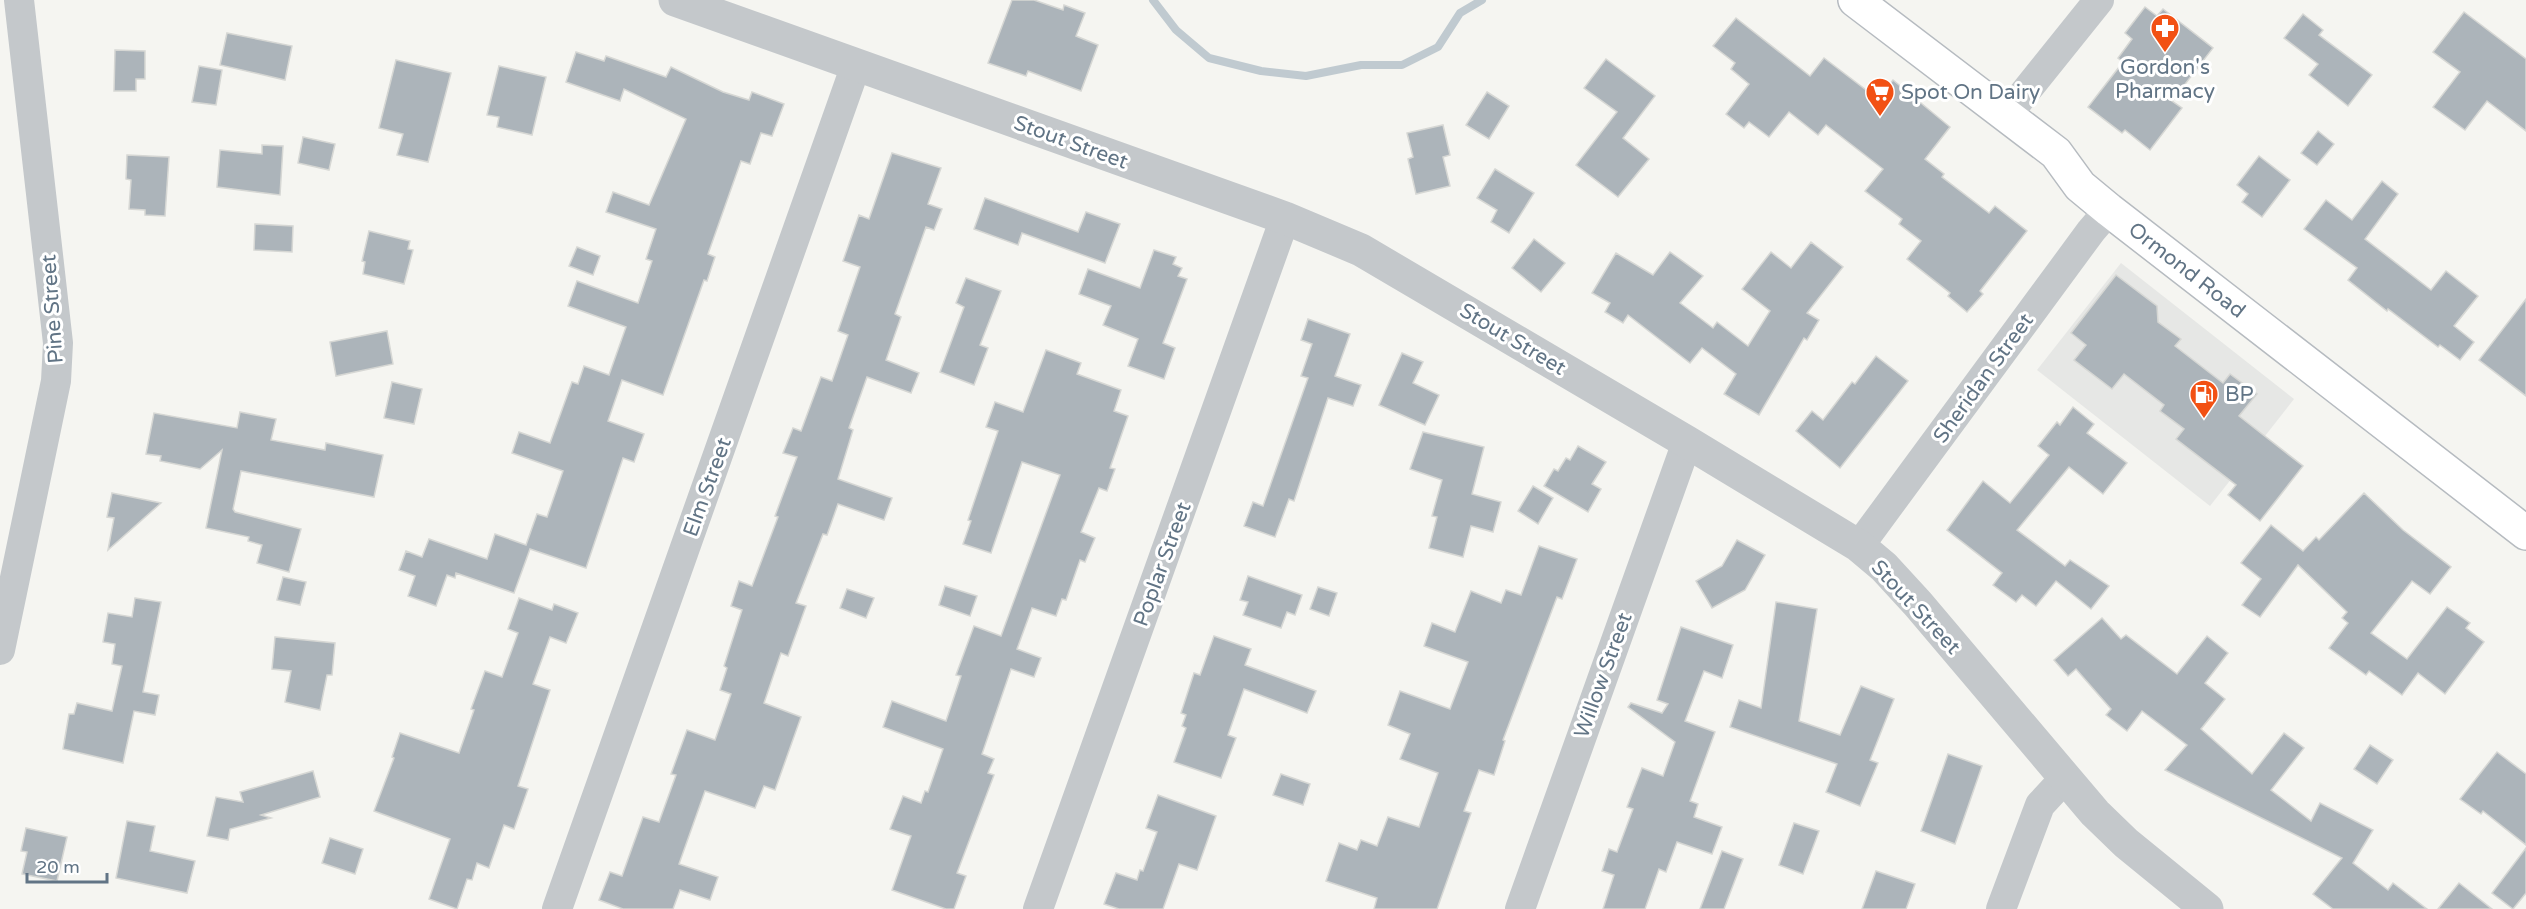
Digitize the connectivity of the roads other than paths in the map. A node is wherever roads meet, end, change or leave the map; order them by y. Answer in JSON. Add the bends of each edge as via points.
{"nodes":[{"id":1,"x":19,"y":0,"type":"edge"},
{"id":2,"x":675,"y":0,"type":"edge"},
{"id":3,"x":1855,"y":0,"type":"edge"},
{"id":4,"x":2098,"y":0,"type":"edge"},
{"id":5,"x":856,"y":65,"type":"junction"},
{"id":6,"x":2006,"y":116,"type":"junction"},
{"id":7,"x":2109,"y":210,"type":"junction"},
{"id":8,"x":1285,"y":218,"type":"junction"},
{"id":9,"x":1687,"y":442,"type":"junction"},
{"id":10,"x":2526,"y":533,"type":"edge"},
{"id":11,"x":1859,"y":546,"type":"junction"},
{"id":12,"x":0,"y":650,"type":"edge"},
{"id":13,"x":2065,"y":778,"type":"junction"},
{"id":14,"x":557,"y":909,"type":"edge"},
{"id":15,"x":1038,"y":909,"type":"edge"},
{"id":16,"x":1520,"y":909,"type":"edge"},
{"id":17,"x":2001,"y":909,"type":"edge"},
{"id":18,"x":2206,"y":909,"type":"edge"}],
"edges":[{"from":1,"to":12,"type":"street","name":"Pine Street","via":[[58,343],[56,381]]},
{"from":2,"to":5,"type":"street","name":"Stout Street"},
{"from":3,"to":6,"type":"main road","name":"Ormond Road"},
{"from":4,"to":6,"type":"street"},
{"from":5,"to":8,"type":"street","name":"Stout Street"},
{"from":5,"to":14,"type":"street","name":"Elm Street"},
{"from":6,"to":7,"type":"main road","name":"Ormond Road","via":[[2056,153],[2080,186]]},
{"from":7,"to":10,"type":"main road","name":"Ormond Road"},
{"from":7,"to":11,"type":"street","name":"Sheridan Street"},
{"from":8,"to":9,"type":"street","name":"Stout Street","via":[[1361,250]]},
{"from":8,"to":15,"type":"street","name":"Poplar Street"},
{"from":9,"to":11,"type":"street","name":"Stout Street"},
{"from":9,"to":16,"type":"street","name":"Willow Street"},
{"from":11,"to":13,"type":"street","name":"Stout Street","via":[[1918,604]]},
{"from":13,"to":17,"type":"street","via":[[2040,805]]},
{"from":13,"to":18,"type":"street","name":"Stout Street","via":[[2126,843]]}]}
